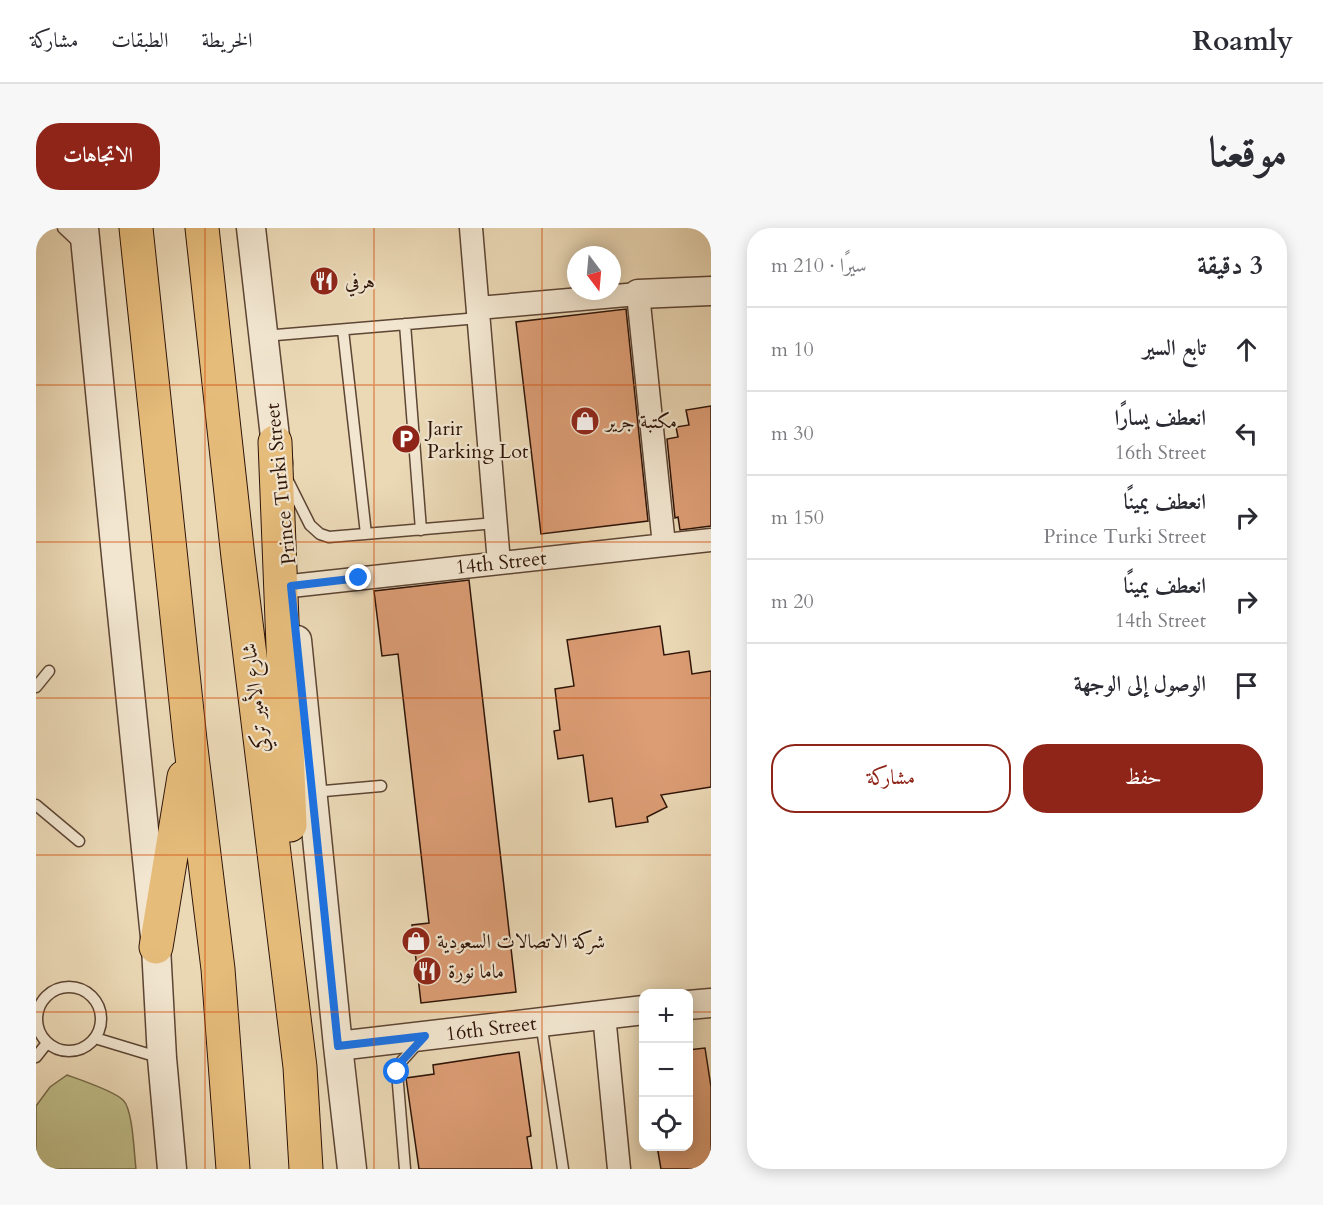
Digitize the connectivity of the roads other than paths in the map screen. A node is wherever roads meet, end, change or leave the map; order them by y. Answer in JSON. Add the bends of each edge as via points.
{"nodes":[{"id":1,"x":63,"y":228,"type":"edge"},
{"id":2,"x":136,"y":228,"type":"edge"},
{"id":3,"x":202,"y":228,"type":"edge"},
{"id":4,"x":251,"y":228,"type":"edge"},
{"id":5,"x":471,"y":228,"type":"edge"},
{"id":6,"x":85,"y":239,"type":"edge"},
{"id":7,"x":711,"y":291,"type":"edge"},
{"id":8,"x":638,"y":294,"type":"junction"},
{"id":9,"x":479,"y":313,"type":"junction"},
{"id":10,"x":405,"y":324,"type":"junction"},
{"id":11,"x":343,"y":330,"type":"junction"},
{"id":12,"x":263,"y":336,"type":"junction"},
{"id":13,"x":276,"y":451,"type":"junction"},
{"id":14,"x":496,"y":523,"type":"junction"},
{"id":15,"x":421,"y":530,"type":"junction"},
{"id":16,"x":366,"y":534,"type":"junction"},
{"id":17,"x":711,"y":540,"type":"edge"},
{"id":18,"x":664,"y":545,"type":"junction"},
{"id":19,"x":499,"y":562,"type":"junction"},
{"id":20,"x":291,"y":586,"type":"junction"},
{"id":21,"x":49,"y":670,"type":"dead end"},
{"id":22,"x":36,"y":687,"type":"edge"},
{"id":23,"x":190,"y":740,"type":"junction"},
{"id":24,"x":381,"y":786,"type":"dead end"},
{"id":25,"x":312,"y":792,"type":"junction"},
{"id":26,"x":36,"y":805,"type":"edge"},
{"id":27,"x":79,"y":842,"type":"dead end"},
{"id":28,"x":156,"y":947,"type":"junction"},
{"id":29,"x":711,"y":1003,"type":"edge"},
{"id":30,"x":693,"y":1005,"type":"edge"},
{"id":31,"x":38,"y":1007,"type":"edge"},
{"id":32,"x":639,"y":1011,"type":"edge"},
{"id":33,"x":604,"y":1015,"type":"junction"},
{"id":34,"x":540,"y":1022,"type":"junction"},
{"id":35,"x":425,"y":1036,"type":"junction"},
{"id":36,"x":95,"y":1038,"type":"junction"},
{"id":37,"x":47,"y":1043,"type":"junction"},
{"id":38,"x":338,"y":1046,"type":"junction"},
{"id":39,"x":36,"y":1057,"type":"edge"},
{"id":40,"x":162,"y":1058,"type":"junction"},
{"id":41,"x":300,"y":1067,"type":"junction"},
{"id":42,"x":172,"y":1169,"type":"edge"},
{"id":43,"x":233,"y":1169,"type":"edge"},
{"id":44,"x":306,"y":1169,"type":"edge"},
{"id":45,"x":352,"y":1169,"type":"edge"},
{"id":46,"x":405,"y":1169,"type":"edge"},
{"id":47,"x":563,"y":1169,"type":"edge"},
{"id":48,"x":619,"y":1169,"type":"edge"}],
"edges":[{"from":1,"to":6,"type":"lane"},
{"from":2,"to":23,"type":"main road"},
{"from":3,"to":41,"type":"main road","name":"شارع الأمير تركي"},
{"from":4,"to":12,"type":"street","name":"Prince Turki Street"},
{"from":5,"to":9,"type":"street"},
{"from":6,"to":28,"type":"street"},
{"from":7,"to":8,"type":"street"},
{"from":8,"to":9,"type":"street"},
{"from":8,"to":18,"type":"street"},
{"from":9,"to":10,"type":"lane"},
{"from":9,"to":14,"type":"street"},
{"from":10,"to":11,"type":"lane"},
{"from":10,"to":15,"type":"lane"},
{"from":11,"to":12,"type":"lane"},
{"from":11,"to":16,"type":"lane"},
{"from":12,"to":13,"type":"street","name":"Prince Turki Street"},
{"from":13,"to":16,"type":"lane","via":[[310,525],[329,537]]},
{"from":13,"to":20,"type":"street","name":"Prince Turki Street"},
{"from":13,"to":41,"type":"main road"},
{"from":14,"to":15,"type":"lane"},
{"from":14,"to":19,"type":"street"},
{"from":15,"to":16,"type":"lane"},
{"from":17,"to":18,"type":"street","name":"14th Street"},
{"from":18,"to":19,"type":"street","name":"14th Street"},
{"from":19,"to":20,"type":"street","name":"14th Street"},
{"from":20,"to":25,"type":"street","name":"Prince Turki Street"},
{"from":21,"to":22,"type":"lane"},
{"from":23,"to":28,"type":"main road"},
{"from":23,"to":43,"type":"main road","via":[[218,969]]},
{"from":24,"to":25,"type":"lane"},
{"from":25,"to":38,"type":"street","name":"Prince Turki Street"},
{"from":26,"to":27,"type":"lane"},
{"from":28,"to":40,"type":"street"},
{"from":29,"to":30,"type":"street"},
{"from":31,"to":36,"type":"lane","via":[[55,990],[66,987],[86,992],[99,1008],[101,1019]]},
{"from":31,"to":37,"type":"lane","via":[[37,1025]]},
{"from":32,"to":33,"type":"street","name":"16th Street"},
{"from":33,"to":34,"type":"street","name":"16th Street"},
{"from":33,"to":48,"type":"street"},
{"from":34,"to":35,"type":"street","name":"16th Street"},
{"from":34,"to":47,"type":"lane"},
{"from":35,"to":38,"type":"street","name":"16th Street"},
{"from":35,"to":46,"type":"lane","via":[[397,1072]]},
{"from":36,"to":37,"type":"lane","via":[[77,1050],[66,1051]]},
{"from":36,"to":40,"type":"lane"},
{"from":37,"to":39,"type":"lane"},
{"from":38,"to":45,"type":"street","name":"Prince Turki Street"},
{"from":40,"to":42,"type":"street"},
{"from":41,"to":44,"type":"main road","name":"شارع الأمير تركي"}]}
